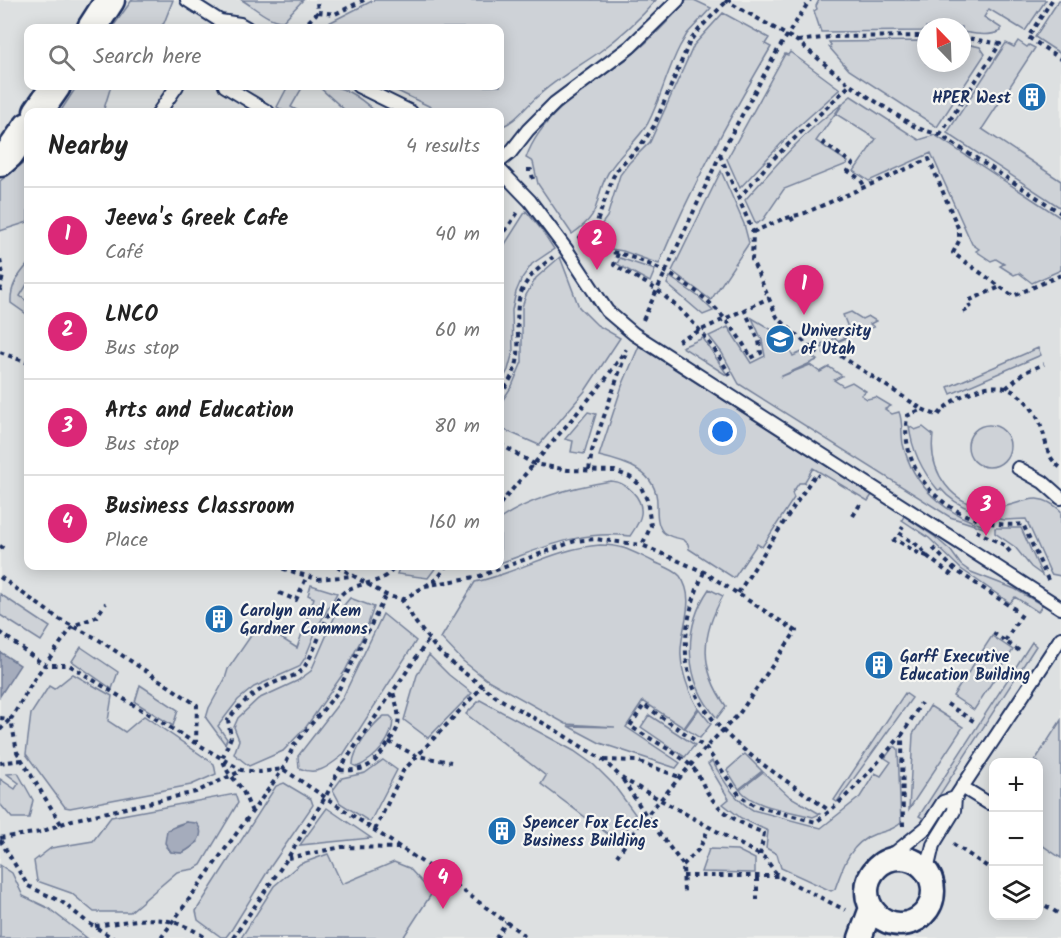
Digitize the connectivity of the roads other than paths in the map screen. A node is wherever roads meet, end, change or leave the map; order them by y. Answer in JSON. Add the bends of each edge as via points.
{"nodes":[{"id":1,"x":110,"y":0,"type":"edge"},
{"id":2,"x":189,"y":0,"type":"edge"},
{"id":3,"x":678,"y":0,"type":"edge"},
{"id":4,"x":95,"y":24,"type":"edge"},
{"id":5,"x":217,"y":24,"type":"edge"},
{"id":6,"x":53,"y":90,"type":"edge"},
{"id":7,"x":174,"y":90,"type":"edge"},
{"id":8,"x":232,"y":90,"type":"edge"},
{"id":9,"x":366,"y":90,"type":"edge"},
{"id":10,"x":42,"y":108,"type":"edge"},
{"id":11,"x":162,"y":108,"type":"edge"},
{"id":12,"x":261,"y":108,"type":"edge"},
{"id":13,"x":403,"y":108,"type":"edge"},
{"id":14,"x":24,"y":134,"type":"edge"},
{"id":15,"x":504,"y":158,"type":"edge"},
{"id":16,"x":0,"y":162,"type":"edge"},
{"id":17,"x":504,"y":174,"type":"edge"},
{"id":18,"x":1018,"y":468,"type":"dead end"},
{"id":19,"x":1061,"y":498,"type":"edge"},
{"id":20,"x":1061,"y":608,"type":"edge"},
{"id":21,"x":1059,"y":646,"type":"edge"},
{"id":22,"x":962,"y":787,"type":"junction"},
{"id":23,"x":955,"y":798,"type":"junction"},
{"id":24,"x":988,"y":803,"type":"dead end"},
{"id":25,"x":880,"y":865,"type":"junction"},
{"id":26,"x":927,"y":871,"type":"junction"},
{"id":27,"x":871,"y":908,"type":"junction"},
{"id":28,"x":893,"y":931,"type":"edge"},
{"id":29,"x":860,"y":938,"type":"edge"}],
"edges":[{"from":1,"to":4,"type":"street"},
{"from":2,"to":5,"type":"lane"},
{"from":3,"to":15,"type":"lane","via":[[630,47],[555,103]]},
{"from":6,"to":10,"type":"street"},
{"from":7,"to":11,"type":"lane"},
{"from":8,"to":12,"type":"lane"},
{"from":9,"to":13,"type":"lane"},
{"from":14,"to":16,"type":"street"},
{"from":17,"to":20,"type":"lane","via":[[530,201],[607,311],[634,334]]},
{"from":18,"to":19,"type":"lane"},
{"from":21,"to":22,"type":"lane"},
{"from":22,"to":23,"type":"lane"},
{"from":22,"to":24,"type":"lane"},
{"from":23,"to":25,"type":"lane","via":[[943,802],[927,827]]},
{"from":23,"to":26,"type":"lane","via":[[954,811],[933,845]]},
{"from":25,"to":26,"type":"street","via":[[896,858],[913,861]]},
{"from":25,"to":27,"type":"street","via":[[870,877],[867,893]]},
{"from":26,"to":28,"type":"street","via":[[933,886],[931,903],[921,917]]},
{"from":27,"to":28,"type":"street"},
{"from":27,"to":29,"type":"street"}]}
